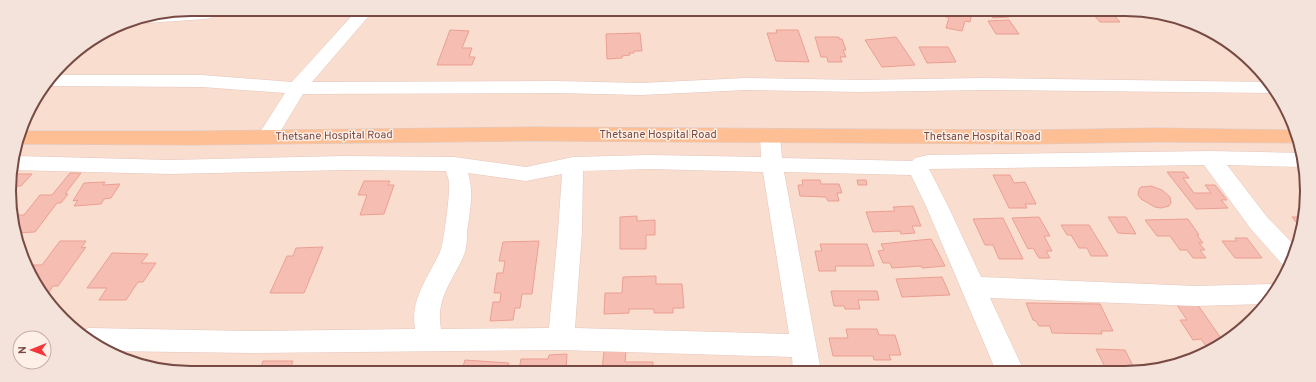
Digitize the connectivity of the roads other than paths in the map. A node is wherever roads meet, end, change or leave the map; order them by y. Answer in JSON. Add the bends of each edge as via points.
{"nodes":[{"id":1,"x":195,"y":16,"type":"edge"},
{"id":2,"x":361,"y":16,"type":"edge"},
{"id":3,"x":167,"y":17,"type":"edge"},
{"id":4,"x":54,"y":82,"type":"edge"},
{"id":5,"x":297,"y":88,"type":"junction"},
{"id":6,"x":1267,"y":88,"type":"edge"},
{"id":7,"x":770,"y":136,"type":"junction"},
{"id":8,"x":267,"y":137,"type":"junction"},
{"id":9,"x":1290,"y":137,"type":"edge"},
{"id":10,"x":24,"y":138,"type":"edge"},
{"id":11,"x":1210,"y":158,"type":"junction"},
{"id":12,"x":1298,"y":160,"type":"edge"},
{"id":13,"x":18,"y":163,"type":"edge"},
{"id":14,"x":454,"y":164,"type":"junction"},
{"id":15,"x":573,"y":164,"type":"junction"},
{"id":16,"x":772,"y":164,"type":"junction"},
{"id":17,"x":918,"y":168,"type":"junction"},
{"id":18,"x":1288,"y":254,"type":"edge"},
{"id":19,"x":973,"y":287,"type":"junction"},
{"id":20,"x":1267,"y":294,"type":"edge"},
{"id":21,"x":97,"y":339,"type":"edge"},
{"id":22,"x":430,"y":340,"type":"junction"},
{"id":23,"x":561,"y":340,"type":"junction"},
{"id":24,"x":805,"y":358,"type":"edge"},
{"id":25,"x":1008,"y":366,"type":"edge"}],
"edges":[{"from":1,"to":3,"type":"street"},
{"from":2,"to":5,"type":"street"},
{"from":4,"to":5,"type":"street","via":[[202,81]]},
{"from":5,"to":6,"type":"street","via":[[641,89],[746,84]]},
{"from":5,"to":8,"type":"street"},
{"from":7,"to":8,"type":"main road","name":"Thetsane Hospital Road","via":[[524,134]]},
{"from":7,"to":9,"type":"main road","name":"Thetsane Hospital Road"},
{"from":7,"to":16,"type":"street"},
{"from":8,"to":10,"type":"main road","name":"Thetsane Hospital Road"},
{"from":11,"to":12,"type":"street"},
{"from":11,"to":17,"type":"street","via":[[928,162],[922,163]]},
{"from":11,"to":18,"type":"street","via":[[1259,222]]},
{"from":13,"to":14,"type":"street","via":[[170,167],[344,163]]},
{"from":14,"to":15,"type":"street","via":[[526,174]]},
{"from":14,"to":22,"type":"street","via":[[460,182],[460,198],[452,251],[434,287],[426,316]]},
{"from":15,"to":16,"type":"street"},
{"from":15,"to":23,"type":"street"},
{"from":16,"to":17,"type":"street"},
{"from":16,"to":24,"type":"street"},
{"from":17,"to":19,"type":"street"},
{"from":19,"to":20,"type":"street","via":[[1196,296]]},
{"from":19,"to":25,"type":"street"},
{"from":21,"to":22,"type":"street","via":[[250,342]]},
{"from":22,"to":23,"type":"street"},
{"from":23,"to":24,"type":"street"}]}
